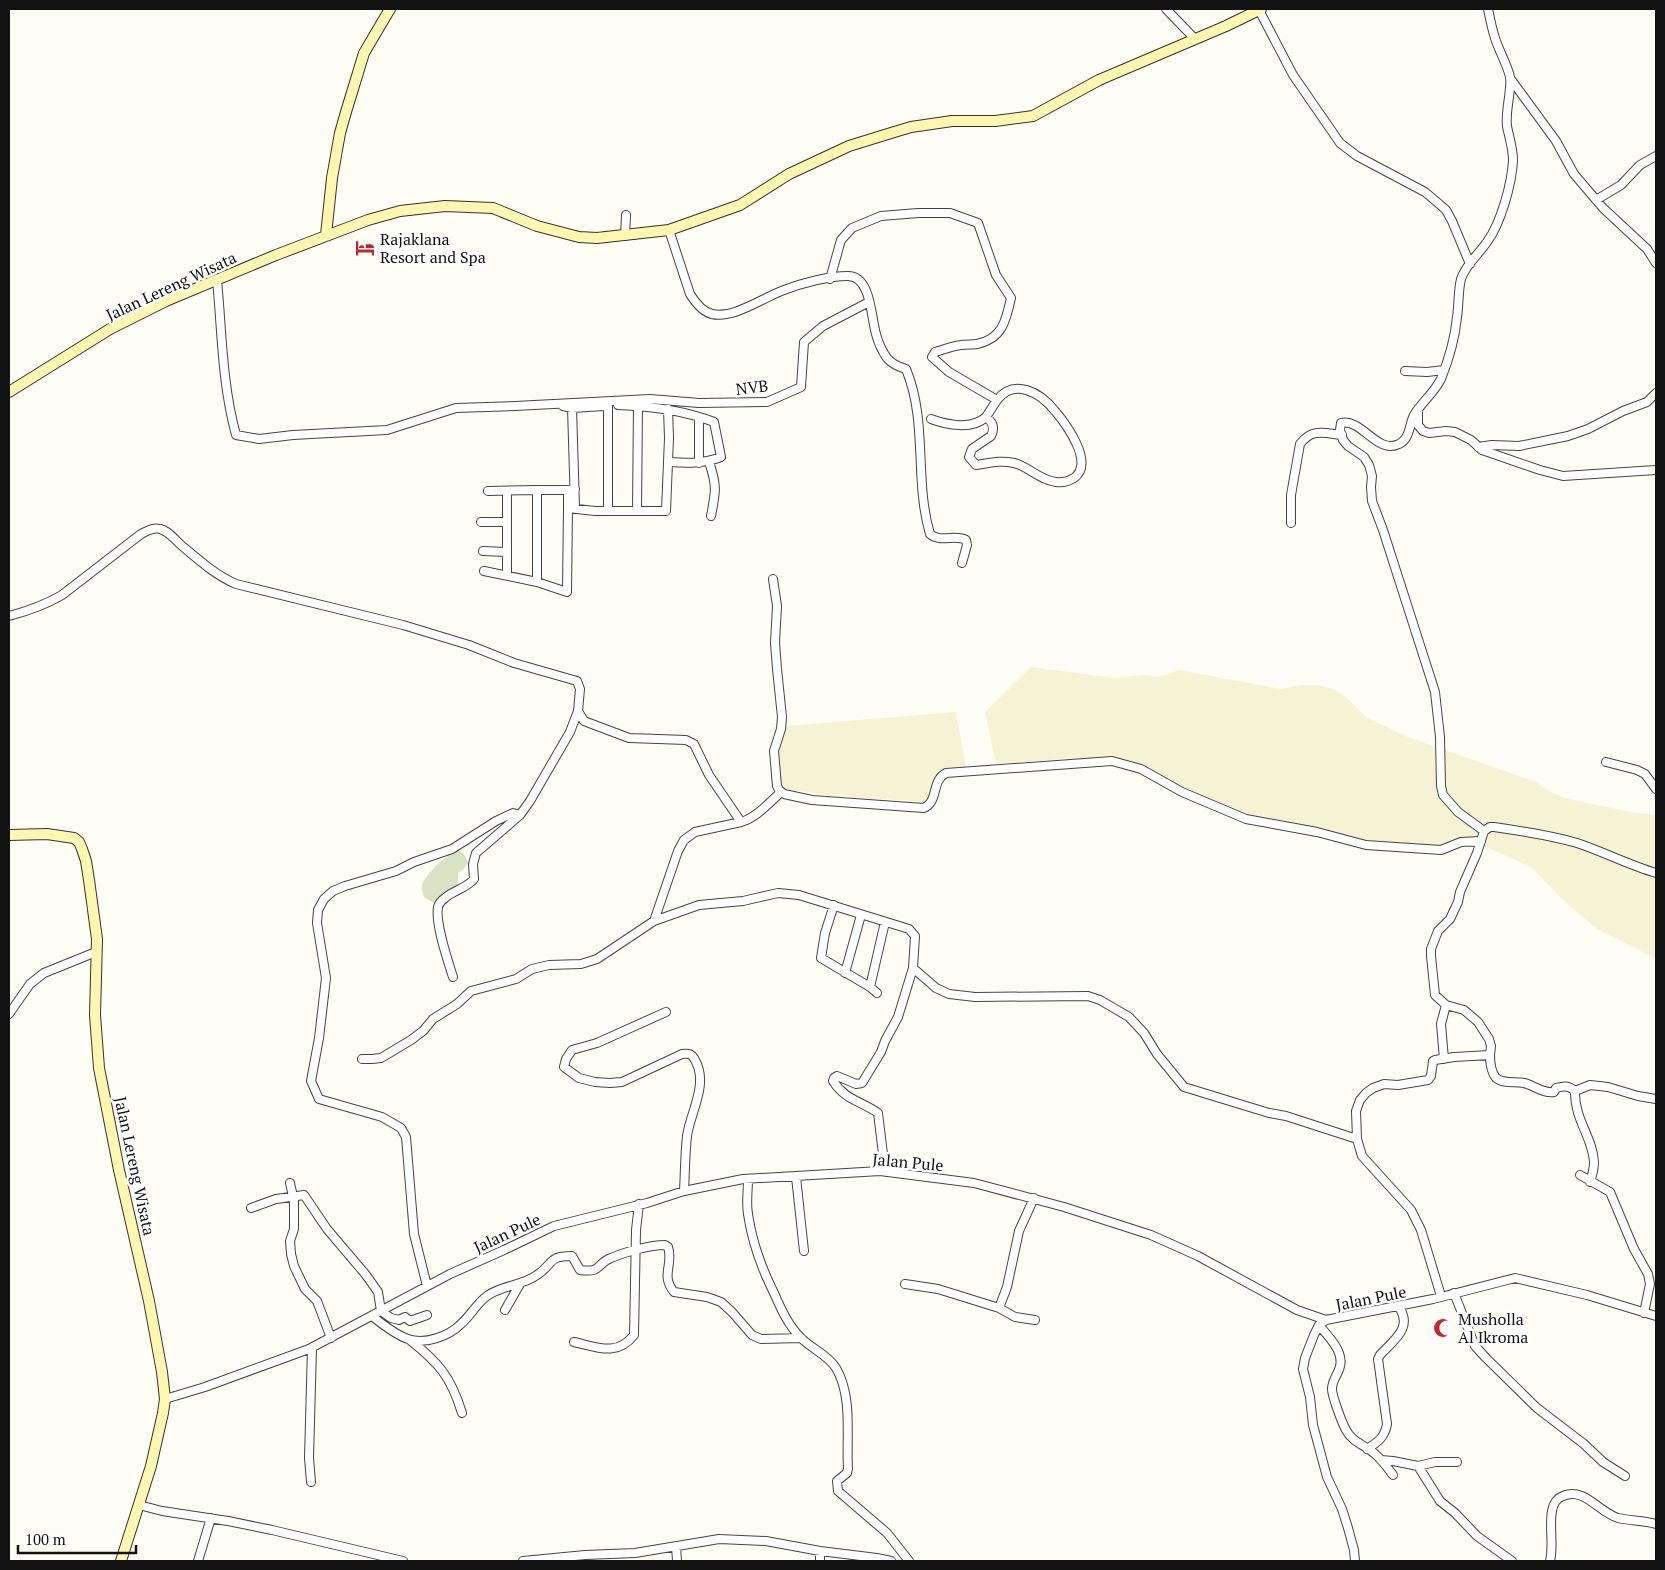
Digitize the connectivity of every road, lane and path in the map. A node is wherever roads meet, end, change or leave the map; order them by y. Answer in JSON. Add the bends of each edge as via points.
{"nodes":[{"id":1,"x":390,"y":9,"type":"edge"},
{"id":2,"x":1166,"y":9,"type":"edge"},
{"id":3,"x":1260,"y":9,"type":"edge"},
{"id":4,"x":1488,"y":9,"type":"edge"},
{"id":5,"x":1195,"y":39,"type":"junction"},
{"id":6,"x":1510,"y":78,"type":"junction"},
{"id":7,"x":1656,"y":156,"type":"edge"},
{"id":8,"x":1596,"y":200,"type":"junction"},
{"id":9,"x":626,"y":215,"type":"dead end"},
{"id":10,"x":669,"y":230,"type":"junction"},
{"id":11,"x":326,"y":235,"type":"junction"},
{"id":12,"x":625,"y":236,"type":"junction"},
{"id":13,"x":1656,"y":263,"type":"edge"},
{"id":14,"x":1470,"y":264,"type":"junction"},
{"id":15,"x":830,"y":279,"type":"junction"},
{"id":16,"x":217,"y":280,"type":"junction"},
{"id":17,"x":869,"y":302,"type":"junction"},
{"id":18,"x":1405,"y":370,"type":"dead end"},
{"id":19,"x":1444,"y":370,"type":"junction"},
{"id":20,"x":9,"y":392,"type":"edge"},
{"id":21,"x":1656,"y":393,"type":"edge"},
{"id":22,"x":997,"y":400,"type":"junction"},
{"id":23,"x":553,"y":404,"type":"junction"},
{"id":24,"x":638,"y":405,"type":"junction"},
{"id":25,"x":608,"y":406,"type":"junction"},
{"id":26,"x":572,"y":408,"type":"junction"},
{"id":27,"x":668,"y":409,"type":"junction"},
{"id":28,"x":1418,"y":410,"type":"junction"},
{"id":29,"x":699,"y":417,"type":"junction"},
{"id":30,"x":986,"y":417,"type":"junction"},
{"id":31,"x":931,"y":419,"type":"dead end"},
{"id":32,"x":1342,"y":435,"type":"junction"},
{"id":33,"x":1478,"y":447,"type":"junction"},
{"id":34,"x":668,"y":462,"type":"junction"},
{"id":35,"x":709,"y":462,"type":"junction"},
{"id":36,"x":699,"y":463,"type":"junction"},
{"id":37,"x":1656,"y":470,"type":"edge"},
{"id":38,"x":571,"y":489,"type":"junction"},
{"id":39,"x":537,"y":490,"type":"junction"},
{"id":40,"x":506,"y":491,"type":"junction"},
{"id":41,"x":488,"y":492,"type":"dead end"},
{"id":42,"x":571,"y":508,"type":"junction"},
{"id":43,"x":608,"y":510,"type":"junction"},
{"id":44,"x":638,"y":510,"type":"junction"},
{"id":45,"x":711,"y":516,"type":"dead end"},
{"id":46,"x":481,"y":522,"type":"dead end"},
{"id":47,"x":506,"y":522,"type":"junction"},
{"id":48,"x":1291,"y":523,"type":"dead end"},
{"id":49,"x":482,"y":551,"type":"dead end"},
{"id":50,"x":507,"y":552,"type":"junction"},
{"id":51,"x":962,"y":563,"type":"dead end"},
{"id":52,"x":484,"y":571,"type":"dead end"},
{"id":53,"x":507,"y":575,"type":"junction"},
{"id":54,"x":773,"y":579,"type":"dead end"},
{"id":55,"x":537,"y":582,"type":"junction"},
{"id":56,"x":9,"y":616,"type":"edge"},
{"id":57,"x":578,"y":711,"type":"junction"},
{"id":58,"x":1606,"y":762,"type":"dead end"},
{"id":59,"x":1656,"y":788,"type":"edge"},
{"id":60,"x":781,"y":792,"type":"junction"},
{"id":61,"x":520,"y":815,"type":"junction"},
{"id":62,"x":741,"y":822,"type":"junction"},
{"id":63,"x":1484,"y":831,"type":"junction"},
{"id":64,"x":9,"y":835,"type":"edge"},
{"id":65,"x":1481,"y":841,"type":"junction"},
{"id":66,"x":1656,"y":873,"type":"edge"},
{"id":67,"x":834,"y":905,"type":"junction"},
{"id":68,"x":861,"y":915,"type":"junction"},
{"id":69,"x":654,"y":920,"type":"junction"},
{"id":70,"x":886,"y":922,"type":"junction"},
{"id":71,"x":96,"y":952,"type":"junction"},
{"id":72,"x":913,"y":968,"type":"junction"},
{"id":73,"x":845,"y":973,"type":"junction"},
{"id":74,"x":453,"y":977,"type":"dead end"},
{"id":75,"x":870,"y":987,"type":"junction"},
{"id":76,"x":877,"y":993,"type":"dead end"},
{"id":77,"x":1446,"y":1005,"type":"junction"},
{"id":78,"x":666,"y":1012,"type":"dead end"},
{"id":79,"x":9,"y":1014,"type":"edge"},
{"id":80,"x":1490,"y":1055,"type":"junction"},
{"id":81,"x":1444,"y":1058,"type":"junction"},
{"id":82,"x":362,"y":1059,"type":"dead end"},
{"id":83,"x":1575,"y":1092,"type":"junction"},
{"id":84,"x":1656,"y":1099,"type":"edge"},
{"id":85,"x":1356,"y":1139,"type":"junction"},
{"id":86,"x":880,"y":1172,"type":"junction"},
{"id":87,"x":1580,"y":1175,"type":"dead end"},
{"id":88,"x":796,"y":1177,"type":"junction"},
{"id":89,"x":748,"y":1179,"type":"junction"},
{"id":90,"x":1590,"y":1182,"type":"junction"},
{"id":91,"x":290,"y":1183,"type":"dead end"},
{"id":92,"x":684,"y":1191,"type":"junction"},
{"id":93,"x":293,"y":1197,"type":"junction"},
{"id":94,"x":1034,"y":1198,"type":"junction"},
{"id":95,"x":639,"y":1204,"type":"junction"},
{"id":96,"x":251,"y":1208,"type":"dead end"},
{"id":97,"x":637,"y":1250,"type":"junction"},
{"id":98,"x":804,"y":1250,"type":"dead end"},
{"id":99,"x":520,"y":1284,"type":"junction"},
{"id":100,"x":905,"y":1284,"type":"dead end"},
{"id":101,"x":427,"y":1286,"type":"junction"},
{"id":102,"x":1454,"y":1293,"type":"junction"},
{"id":103,"x":1441,"y":1296,"type":"junction"},
{"id":104,"x":1398,"y":1306,"type":"junction"},
{"id":105,"x":999,"y":1308,"type":"junction"},
{"id":106,"x":505,"y":1310,"type":"dead end"},
{"id":107,"x":381,"y":1311,"type":"junction"},
{"id":108,"x":1644,"y":1313,"type":"junction"},
{"id":109,"x":427,"y":1315,"type":"dead end"},
{"id":110,"x":372,"y":1316,"type":"junction"},
{"id":111,"x":1656,"y":1316,"type":"edge"},
{"id":112,"x":1035,"y":1320,"type":"dead end"},
{"id":113,"x":1322,"y":1323,"type":"junction"},
{"id":114,"x":330,"y":1338,"type":"junction"},
{"id":115,"x":801,"y":1338,"type":"junction"},
{"id":116,"x":410,"y":1340,"type":"junction"},
{"id":117,"x":574,"y":1342,"type":"dead end"},
{"id":118,"x":312,"y":1348,"type":"junction"},
{"id":119,"x":165,"y":1399,"type":"junction"},
{"id":120,"x":462,"y":1413,"type":"dead end"},
{"id":121,"x":1367,"y":1449,"type":"junction"},
{"id":122,"x":1381,"y":1460,"type":"junction"},
{"id":123,"x":1457,"y":1462,"type":"dead end"},
{"id":124,"x":1418,"y":1466,"type":"junction"},
{"id":125,"x":1392,"y":1475,"type":"dead end"},
{"id":126,"x":1625,"y":1476,"type":"dead end"},
{"id":127,"x":311,"y":1482,"type":"dead end"},
{"id":128,"x":140,"y":1505,"type":"junction"},
{"id":129,"x":211,"y":1518,"type":"junction"},
{"id":130,"x":1656,"y":1524,"type":"edge"},
{"id":131,"x":676,"y":1546,"type":"junction"},
{"id":132,"x":820,"y":1551,"type":"junction"},
{"id":133,"x":384,"y":1559,"type":"edge"},
{"id":134,"x":121,"y":1561,"type":"edge"},
{"id":135,"x":198,"y":1561,"type":"edge"},
{"id":136,"x":403,"y":1561,"type":"edge"},
{"id":137,"x":523,"y":1561,"type":"edge"},
{"id":138,"x":677,"y":1561,"type":"edge"},
{"id":139,"x":820,"y":1561,"type":"edge"},
{"id":140,"x":891,"y":1561,"type":"edge"},
{"id":141,"x":909,"y":1561,"type":"edge"},
{"id":142,"x":1355,"y":1561,"type":"edge"},
{"id":143,"x":1512,"y":1561,"type":"edge"},
{"id":144,"x":1550,"y":1561,"type":"edge"}],
"edges":[{"from":1,"to":11,"type":"main road","via":[[364,53],[340,133]]},
{"from":2,"to":5,"type":"street"},
{"from":3,"to":5,"type":"main road","name":"Jalan Lereng Wisata"},
{"from":3,"to":14,"type":"street","via":[[1293,75],[1340,143],[1357,156],[1425,192],[1446,210]]},
{"from":4,"to":6,"type":"street"},
{"from":5,"to":10,"type":"main road","name":"Jalan Lereng Wisata","via":[[1099,80],[1033,116],[912,127],[849,146],[789,174],[740,205]]},
{"from":6,"to":8,"type":"street","via":[[1556,141],[1574,174]]},
{"from":6,"to":14,"type":"street","via":[[1507,126],[1513,159],[1510,186],[1494,230]]},
{"from":7,"to":8,"type":"street","via":[[1640,165],[1621,186]]},
{"from":8,"to":13,"type":"street","via":[[1612,219],[1647,249]]},
{"from":9,"to":12,"type":"street"},
{"from":10,"to":12,"type":"main road","name":"Jalan Lereng Wisata"},
{"from":10,"to":15,"type":"street","via":[[690,294],[710,314],[734,312],[792,287]]},
{"from":11,"to":12,"type":"main road","name":"Jalan Lereng Wisata","via":[[400,211],[445,206],[493,208],[536,226],[579,236]]},
{"from":11,"to":16,"type":"main road","name":"Jalan Lereng Wisata"},
{"from":14,"to":19,"type":"street","via":[[1462,278],[1454,338]]},
{"from":15,"to":17,"type":"street","via":[[855,277],[863,284]]},
{"from":15,"to":22,"type":"street","via":[[841,240],[852,228],[881,216],[950,213],[978,224],[996,275],[1011,298],[1007,318],[997,336],[934,352],[932,357],[949,372]]},
{"from":16,"to":20,"type":"main road","name":"Jalan Lereng Wisata","via":[[110,329]]},
{"from":16,"to":23,"type":"street","via":[[225,383],[236,435],[259,439],[387,430],[456,408]]},
{"from":17,"to":23,"type":"street","name":"NVB","via":[[823,326],[804,342],[801,387],[766,402],[699,403],[650,398]]},
{"from":17,"to":51,"type":"street","via":[[881,348],[888,359],[906,369],[911,381],[918,414],[920,480],[930,534],[937,538],[964,539],[967,545]]},
{"from":18,"to":19,"type":"street"},
{"from":19,"to":28,"type":"street","via":[[1432,394]]},
{"from":21,"to":33,"type":"street","via":[[1647,402],[1568,436],[1519,446]]},
{"from":22,"to":30,"type":"street"},
{"from":22,"to":30,"type":"street","via":[[1007,390],[1018,388],[1038,396],[1052,407],[1074,438],[1082,468],[1080,472],[1072,480],[1058,482],[1038,476],[1017,464],[996,461],[976,464],[970,456],[972,448],[993,432],[992,421]]},
{"from":23,"to":26,"type":"street"},
{"from":24,"to":25,"type":"street"},
{"from":24,"to":27,"type":"street"},
{"from":24,"to":44,"type":"street"},
{"from":25,"to":26,"type":"street"},
{"from":25,"to":43,"type":"street"},
{"from":26,"to":38,"type":"street"},
{"from":27,"to":29,"type":"street"},
{"from":27,"to":34,"type":"street"},
{"from":28,"to":32,"type":"street","via":[[1407,436],[1399,444],[1388,446],[1378,442],[1345,422],[1340,424]]},
{"from":28,"to":33,"type":"street","via":[[1418,426],[1423,431],[1455,432]]},
{"from":29,"to":35,"type":"street","via":[[714,422],[721,457]]},
{"from":29,"to":36,"type":"street"},
{"from":30,"to":31,"type":"street","via":[[977,423],[950,425]]},
{"from":32,"to":48,"type":"street","via":[[1316,432],[1305,437],[1300,444],[1291,495]]},
{"from":32,"to":63,"type":"street","via":[[1348,446],[1364,457],[1369,465],[1372,502],[1435,692],[1443,795],[1458,812]]},
{"from":33,"to":37,"type":"street","via":[[1563,476]]},
{"from":34,"to":36,"type":"street"},
{"from":34,"to":44,"type":"street","via":[[666,512]]},
{"from":35,"to":36,"type":"street"},
{"from":35,"to":45,"type":"street","via":[[715,480]]},
{"from":38,"to":39,"type":"street"},
{"from":38,"to":42,"type":"street"},
{"from":39,"to":40,"type":"street"},
{"from":39,"to":55,"type":"street"},
{"from":40,"to":41,"type":"street"},
{"from":40,"to":47,"type":"street"},
{"from":42,"to":43,"type":"street"},
{"from":42,"to":55,"type":"street","via":[[567,592]]},
{"from":43,"to":44,"type":"street"},
{"from":46,"to":47,"type":"street"},
{"from":47,"to":50,"type":"street"},
{"from":49,"to":50,"type":"street"},
{"from":50,"to":53,"type":"street"},
{"from":52,"to":53,"type":"street"},
{"from":53,"to":55,"type":"street"},
{"from":54,"to":60,"type":"street","via":[[782,717],[774,751],[776,782]]},
{"from":56,"to":57,"type":"street","via":[[40,607],[62,595],[141,534],[157,528],[168,532],[220,577],[236,584],[402,625],[572,678],[580,689]]},
{"from":57,"to":61,"type":"street","via":[[558,754]]},
{"from":57,"to":62,"type":"street","via":[[584,721],[629,738],[686,740],[694,744],[709,775]]},
{"from":58,"to":59,"type":"street","via":[[1645,774]]},
{"from":60,"to":62,"type":"street"},
{"from":60,"to":65,"type":"street","via":[[812,800],[924,808],[932,802],[938,780],[946,773],[1112,761],[1141,769],[1182,792],[1246,819],[1278,826],[1366,845],[1442,850],[1461,842]]},
{"from":61,"to":74,"type":"street","via":[[476,853],[471,883],[452,892],[438,907],[442,943]]},
{"from":61,"to":101,"type":"street","via":[[513,813],[496,821],[452,848],[333,892],[318,910],[317,923],[326,978],[311,1081],[319,1100],[382,1117],[401,1128],[406,1137],[414,1234]]},
{"from":62,"to":69,"type":"street","via":[[694,832],[684,840]]},
{"from":63,"to":65,"type":"street"},
{"from":63,"to":66,"type":"street","via":[[1494,827],[1552,836]]},
{"from":64,"to":71,"type":"main road","name":"Jalan Lereng Wisata","via":[[47,834],[67,836],[79,842],[86,861]]},
{"from":65,"to":77,"type":"street","via":[[1458,902],[1450,919],[1438,931],[1432,949],[1436,995]]},
{"from":67,"to":68,"type":"street"},
{"from":67,"to":69,"type":"street","via":[[778,893],[743,901],[699,905]]},
{"from":67,"to":73,"type":"street","via":[[821,958]]},
{"from":68,"to":70,"type":"street"},
{"from":68,"to":73,"type":"street"},
{"from":69,"to":82,"type":"street","via":[[597,959],[581,964],[532,969],[516,979],[472,992],[382,1058]]},
{"from":70,"to":72,"type":"street","via":[[909,929],[915,936]]},
{"from":70,"to":75,"type":"street"},
{"from":71,"to":79,"type":"street","via":[[44,972],[30,984]]},
{"from":71,"to":119,"type":"main road","name":"Jalan Lereng Wisata","via":[[95,1015],[99,1068],[149,1301]]},
{"from":72,"to":85,"type":"street","via":[[936,988],[949,994],[975,998],[1088,996],[1100,1000],[1129,1018],[1144,1033],[1184,1087]]},
{"from":72,"to":86,"type":"street","via":[[898,1017],[862,1083],[856,1084],[837,1076],[833,1081],[842,1093],[878,1113],[883,1154]]},
{"from":73,"to":75,"type":"street"},
{"from":75,"to":76,"type":"street"},
{"from":77,"to":80,"type":"street","via":[[1464,1010],[1478,1022],[1489,1040]]},
{"from":77,"to":81,"type":"street","via":[[1442,1024]]},
{"from":78,"to":92,"type":"street","via":[[597,1043],[572,1050],[564,1067],[579,1078],[595,1082],[622,1082],[682,1054],[692,1055],[699,1070],[699,1092],[687,1135]]},
{"from":80,"to":81,"type":"street"},
{"from":80,"to":83,"type":"street","via":[[1492,1070],[1499,1080],[1521,1082],[1548,1092],[1568,1086]]},
{"from":81,"to":85,"type":"street","via":[[1433,1061],[1428,1080],[1384,1084],[1366,1093],[1356,1111]]},
{"from":83,"to":84,"type":"street","via":[[1590,1085]]},
{"from":83,"to":90,"type":"street","via":[[1577,1112],[1594,1163]]},
{"from":85,"to":103,"type":"street","via":[[1362,1156],[1412,1210]]},
{"from":86,"to":88,"type":"street","name":"Jalan Pule"},
{"from":86,"to":94,"type":"street","name":"Jalan Pule","via":[[974,1183]]},
{"from":87,"to":90,"type":"street"},
{"from":88,"to":89,"type":"street","name":"Jalan Pule"},
{"from":88,"to":98,"type":"street"},
{"from":89,"to":92,"type":"street","name":"Jalan Pule"},
{"from":89,"to":115,"type":"street","via":[[748,1212],[757,1256],[780,1308]]},
{"from":90,"to":108,"type":"street","via":[[1610,1192],[1648,1274],[1650,1284]]},
{"from":91,"to":93,"type":"street"},
{"from":92,"to":95,"type":"street","name":"Jalan Pule"},
{"from":93,"to":96,"type":"street"},
{"from":93,"to":107,"type":"street","via":[[304,1195],[327,1229],[366,1275],[378,1292]]},
{"from":93,"to":114,"type":"street","via":[[294,1229],[290,1241],[294,1266],[304,1289],[317,1301]]},
{"from":94,"to":105,"type":"street","via":[[1019,1232]]},
{"from":94,"to":113,"type":"street","name":"Jalan Pule","via":[[1151,1235],[1198,1256]]},
{"from":95,"to":97,"type":"street"},
{"from":95,"to":101,"type":"street","name":"Jalan Pule","via":[[554,1226]]},
{"from":97,"to":99,"type":"street","via":[[611,1258],[590,1271],[580,1270],[572,1256],[558,1256],[539,1274]]},
{"from":97,"to":115,"type":"street","via":[[668,1247],[667,1279],[674,1292],[721,1302],[752,1335],[761,1339]]},
{"from":97,"to":117,"type":"street","via":[[634,1335],[623,1346],[614,1349]]},
{"from":99,"to":106,"type":"street"},
{"from":99,"to":116,"type":"street","via":[[488,1295],[451,1332],[439,1338]]},
{"from":100,"to":105,"type":"street","via":[[938,1289]]},
{"from":101,"to":107,"type":"street","name":"Jalan Pule"},
{"from":102,"to":103,"type":"street","name":"Jalan Pule"},
{"from":102,"to":108,"type":"street","name":"Jalan Pule","via":[[1515,1278]]},
{"from":102,"to":126,"type":"street","via":[[1475,1346],[1486,1358],[1536,1408]]},
{"from":103,"to":104,"type":"street","name":"Jalan Pule"},
{"from":104,"to":113,"type":"street","name":"Jalan Pule"},
{"from":104,"to":121,"type":"street","via":[[1403,1313],[1404,1328],[1378,1359],[1387,1428],[1380,1441]]},
{"from":105,"to":112,"type":"street","via":[[1015,1316]]},
{"from":107,"to":109,"type":"street","via":[[398,1320]]},
{"from":107,"to":110,"type":"street","name":"Jalan Pule"},
{"from":108,"to":111,"type":"street","name":"Jalan Pule"},
{"from":110,"to":114,"type":"street","name":"Jalan Pule"},
{"from":110,"to":116,"type":"street"},
{"from":113,"to":121,"type":"street","via":[[1340,1354],[1339,1372],[1332,1389],[1344,1427],[1354,1441]]},
{"from":113,"to":142,"type":"street","via":[[1305,1358],[1303,1372],[1322,1459],[1342,1509]]},
{"from":114,"to":118,"type":"street","name":"Jalan Pule"},
{"from":115,"to":141,"type":"street","via":[[835,1367],[845,1396],[848,1469],[837,1481],[838,1491],[887,1533]]},
{"from":116,"to":120,"type":"street","via":[[444,1371]]},
{"from":118,"to":119,"type":"street","name":"Jalan Pule"},
{"from":118,"to":127,"type":"street"},
{"from":119,"to":128,"type":"main road","name":"Jalan Lereng Wisata"},
{"from":121,"to":122,"type":"street"},
{"from":122,"to":124,"type":"street"},
{"from":122,"to":125,"type":"street"},
{"from":123,"to":124,"type":"street"},
{"from":124,"to":143,"type":"street","via":[[1440,1501],[1477,1536]]},
{"from":128,"to":129,"type":"street"},
{"from":128,"to":134,"type":"main road","name":"Jalan Lereng Wisata"},
{"from":129,"to":133,"type":"street"},
{"from":129,"to":135,"type":"street"},
{"from":130,"to":144,"type":"street","via":[[1618,1518],[1580,1494],[1565,1495],[1558,1498],[1552,1511]]},
{"from":131,"to":132,"type":"street","via":[[741,1540]]},
{"from":131,"to":137,"type":"street","via":[[635,1553]]},
{"from":131,"to":138,"type":"street"},
{"from":132,"to":139,"type":"street"},
{"from":132,"to":140,"type":"street"},
{"from":133,"to":136,"type":"street"}]}
